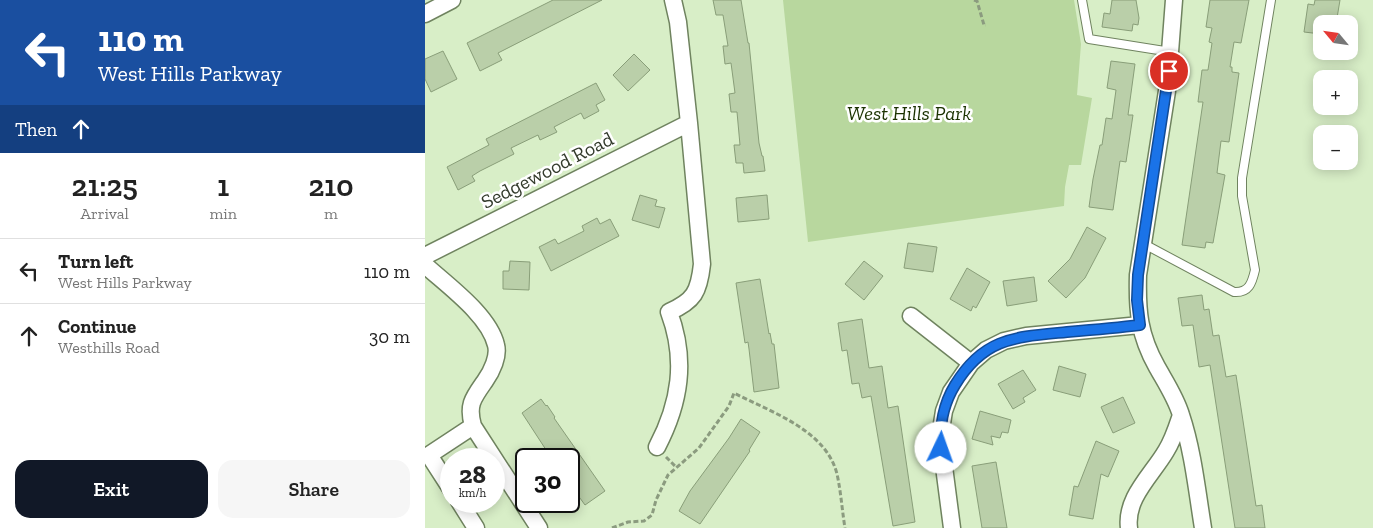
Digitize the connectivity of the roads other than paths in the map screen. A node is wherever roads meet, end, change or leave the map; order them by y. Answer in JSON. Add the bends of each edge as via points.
{"nodes":[{"id":1,"x":452,"y":0,"type":"edge"},
{"id":2,"x":673,"y":0,"type":"edge"},
{"id":3,"x":1083,"y":0,"type":"edge"},
{"id":4,"x":1174,"y":0,"type":"edge"},
{"id":5,"x":1271,"y":0,"type":"edge"},
{"id":6,"x":425,"y":14,"type":"edge"},
{"id":7,"x":1171,"y":52,"type":"junction"},
{"id":8,"x":689,"y":123,"type":"junction"},
{"id":9,"x":1144,"y":244,"type":"junction"},
{"id":10,"x":425,"y":256,"type":"edge"},
{"id":11,"x":425,"y":265,"type":"edge"},
{"id":12,"x":911,"y":316,"type":"dead end"},
{"id":13,"x":1140,"y":325,"type":"junction"},
{"id":14,"x":971,"y":363,"type":"junction"},
{"id":15,"x":1181,"y":414,"type":"junction"},
{"id":16,"x":473,"y":426,"type":"junction"},
{"id":17,"x":657,"y":448,"type":"dead end"},
{"id":18,"x":440,"y":472,"type":"edge"},
{"id":19,"x":467,"y":513,"type":"edge"},
{"id":20,"x":476,"y":528,"type":"edge"},
{"id":21,"x":539,"y":528,"type":"edge"},
{"id":22,"x":952,"y":528,"type":"edge"},
{"id":23,"x":1129,"y":528,"type":"edge"},
{"id":24,"x":1203,"y":528,"type":"edge"}],
"edges":[{"from":1,"to":6,"type":"street"},
{"from":2,"to":8,"type":"street"},
{"from":3,"to":7,"type":"lane","via":[[1089,39]]},
{"from":4,"to":7,"type":"street"},
{"from":5,"to":9,"type":"lane","via":[[1241,178],[1255,270],[1249,288],[1234,292]]},
{"from":7,"to":9,"type":"street"},
{"from":8,"to":10,"type":"street","name":"Sedgewood Road"},
{"from":8,"to":17,"type":"street","via":[[701,277],[690,300],[669,312],[679,348],[678,394]]},
{"from":9,"to":13,"type":"street","via":[[1138,275]]},
{"from":11,"to":16,"type":"street","via":[[483,318],[497,346],[495,361],[470,406]]},
{"from":12,"to":14,"type":"street"},
{"from":13,"to":14,"type":"street","via":[[1026,336],[1004,341]]},
{"from":13,"to":15,"type":"street"},
{"from":14,"to":22,"type":"street","via":[[951,392],[940,436]]},
{"from":15,"to":23,"type":"street","via":[[1167,451],[1131,506]]},
{"from":15,"to":24,"type":"street"},
{"from":16,"to":18,"type":"street","via":[[429,455]]},
{"from":16,"to":21,"type":"street"},
{"from":19,"to":20,"type":"street"}]}
